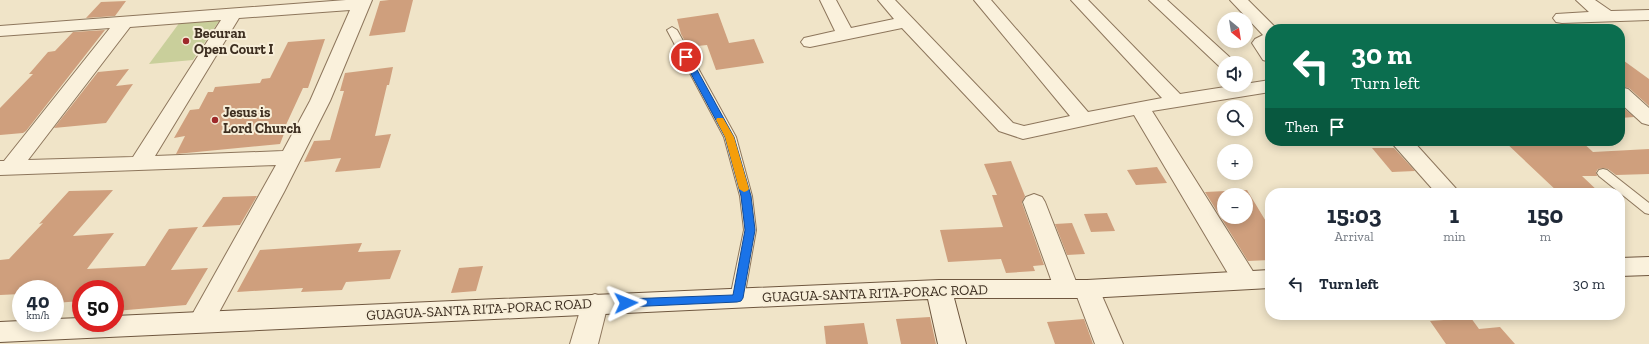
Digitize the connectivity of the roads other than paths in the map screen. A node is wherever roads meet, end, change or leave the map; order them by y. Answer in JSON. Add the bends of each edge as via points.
{"nodes":[{"id":1,"x":828,"y":0,"type":"edge"},
{"id":2,"x":886,"y":0,"type":"edge"},
{"id":3,"x":982,"y":0,"type":"edge"},
{"id":4,"x":1079,"y":0,"type":"edge"},
{"id":5,"x":1157,"y":0,"type":"edge"},
{"id":6,"x":1238,"y":0,"type":"edge"},
{"id":7,"x":1584,"y":0,"type":"edge"},
{"id":8,"x":363,"y":2,"type":"edge"},
{"id":9,"x":234,"y":13,"type":"junction"},
{"id":10,"x":1649,"y":16,"type":"edge"},
{"id":11,"x":1608,"y":17,"type":"junction"},
{"id":12,"x":1562,"y":18,"type":"dead end"},
{"id":13,"x":124,"y":22,"type":"junction"},
{"id":14,"x":905,"y":22,"type":"junction"},
{"id":15,"x":1265,"y":27,"type":"edge"},
{"id":16,"x":672,"y":30,"type":"dead end"},
{"id":17,"x":0,"y":31,"type":"edge"},
{"id":18,"x":846,"y":35,"type":"junction"},
{"id":19,"x":1265,"y":41,"type":"edge"},
{"id":20,"x":810,"y":42,"type":"dead end"},
{"id":21,"x":1265,"y":49,"type":"edge"},
{"id":22,"x":1219,"y":56,"type":"edge"},
{"id":23,"x":1257,"y":84,"type":"edge"},
{"id":24,"x":1625,"y":97,"type":"edge"},
{"id":25,"x":1175,"y":100,"type":"junction"},
{"id":26,"x":1141,"y":109,"type":"junction"},
{"id":27,"x":1649,"y":119,"type":"edge"},
{"id":28,"x":1084,"y":120,"type":"junction"},
{"id":29,"x":1406,"y":146,"type":"edge"},
{"id":30,"x":291,"y":158,"type":"junction"},
{"id":31,"x":139,"y":164,"type":"junction"},
{"id":32,"x":5,"y":168,"type":"edge"},
{"id":33,"x":1603,"y":173,"type":"dead end"},
{"id":34,"x":1444,"y":188,"type":"edge"},
{"id":35,"x":1622,"y":188,"type":"edge"},
{"id":36,"x":1625,"y":191,"type":"edge"},
{"id":37,"x":1034,"y":202,"type":"dead end"},
{"id":38,"x":1649,"y":210,"type":"edge"},
{"id":39,"x":1649,"y":266,"type":"edge"},
{"id":40,"x":1625,"y":268,"type":"edge"},
{"id":41,"x":1265,"y":279,"type":"edge"},
{"id":42,"x":1245,"y":280,"type":"junction"},
{"id":43,"x":940,"y":289,"type":"junction"},
{"id":44,"x":1077,"y":289,"type":"junction"},
{"id":45,"x":737,"y":298,"type":"junction"},
{"id":46,"x":595,"y":304,"type":"junction"},
{"id":47,"x":201,"y":322,"type":"junction"},
{"id":48,"x":0,"y":332,"type":"edge"},
{"id":49,"x":584,"y":344,"type":"edge"},
{"id":50,"x":952,"y":344,"type":"edge"},
{"id":51,"x":1109,"y":344,"type":"edge"}],
"edges":[{"from":1,"to":18,"type":"street"},
{"from":2,"to":14,"type":"street"},
{"from":3,"to":28,"type":"street"},
{"from":4,"to":25,"type":"street"},
{"from":5,"to":22,"type":"street"},
{"from":6,"to":15,"type":"street"},
{"from":7,"to":11,"type":"street"},
{"from":8,"to":9,"type":"street"},
{"from":8,"to":30,"type":"street","via":[[320,101]]},
{"from":9,"to":13,"type":"street"},
{"from":9,"to":31,"type":"street"},
{"from":10,"to":11,"type":"street"},
{"from":11,"to":12,"type":"street"},
{"from":13,"to":17,"type":"street"},
{"from":13,"to":32,"type":"street"},
{"from":14,"to":18,"type":"street"},
{"from":14,"to":28,"type":"street","via":[[1006,127],[1023,133]]},
{"from":16,"to":45,"type":"lane","via":[[730,137],[746,196],[750,230]]},
{"from":18,"to":20,"type":"street"},
{"from":19,"to":21,"type":"street","via":[[1261,43]]},
{"from":23,"to":25,"type":"street"},
{"from":24,"to":27,"type":"street"},
{"from":25,"to":26,"type":"street"},
{"from":26,"to":28,"type":"street"},
{"from":26,"to":42,"type":"street"},
{"from":29,"to":34,"type":"street"},
{"from":30,"to":31,"type":"street"},
{"from":30,"to":47,"type":"street"},
{"from":31,"to":32,"type":"street"},
{"from":33,"to":35,"type":"lane"},
{"from":36,"to":38,"type":"lane"},
{"from":37,"to":44,"type":"street"},
{"from":39,"to":40,"type":"street"},
{"from":41,"to":42,"type":"street","name":"GUAGUA-SANTA RITA-PORAC ROAD"},
{"from":42,"to":44,"type":"street","name":"GUAGUA-SANTA RITA-PORAC ROAD"},
{"from":43,"to":44,"type":"street","name":"GUAGUA-SANTA RITA-PORAC ROAD"},
{"from":43,"to":45,"type":"street","name":"GUAGUA-SANTA RITA-PORAC ROAD"},
{"from":43,"to":50,"type":"street"},
{"from":44,"to":51,"type":"street"},
{"from":45,"to":46,"type":"street","name":"GUAGUA-SANTA RITA-PORAC ROAD"},
{"from":46,"to":47,"type":"street","name":"GUAGUA-SANTA RITA-PORAC ROAD"},
{"from":46,"to":49,"type":"street"},
{"from":47,"to":48,"type":"street","name":"GUAGUA-SANTA RITA-PORAC ROAD"}]}
